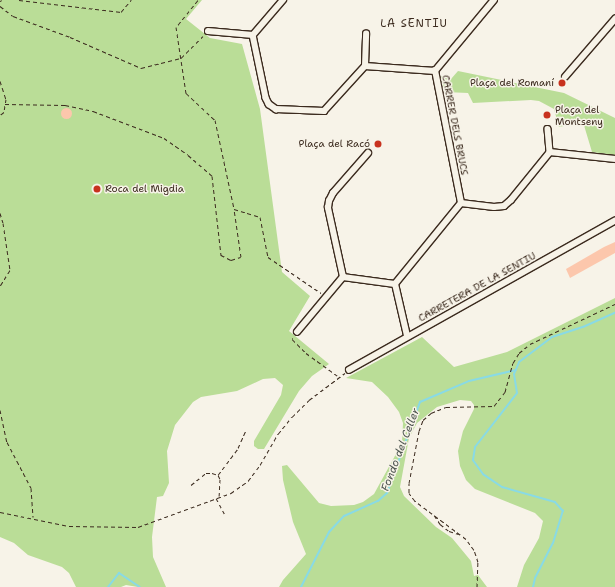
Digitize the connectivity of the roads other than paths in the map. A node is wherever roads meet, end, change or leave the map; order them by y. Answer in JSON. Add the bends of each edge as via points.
{"nodes":[{"id":1,"x":283,"y":0,"type":"edge"},
{"id":2,"x":494,"y":0,"type":"edge"},
{"id":3,"x":615,"y":19,"type":"edge"},
{"id":4,"x":208,"y":31,"type":"road end"},
{"id":5,"x":366,"y":34,"type":"dead end"},
{"id":6,"x":253,"y":35,"type":"junction"},
{"id":7,"x":365,"y":66,"type":"junction"},
{"id":8,"x":435,"y":71,"type":"junction"},
{"id":9,"x":565,"y":77,"type":"dead end"},
{"id":10,"x":548,"y":129,"type":"dead end"},
{"id":11,"x":550,"y":152,"type":"junction"},
{"id":12,"x":368,"y":153,"type":"dead end"},
{"id":13,"x":615,"y":159,"type":"edge"},
{"id":14,"x":461,"y":203,"type":"junction"},
{"id":15,"x":615,"y":221,"type":"edge"},
{"id":16,"x":343,"y":277,"type":"junction"},
{"id":17,"x":395,"y":284,"type":"junction"},
{"id":18,"x":297,"y":332,"type":"road end"},
{"id":19,"x":406,"y":336,"type":"junction"},
{"id":20,"x":349,"y":370,"type":"road end"}],
"edges":[{"from":1,"to":6,"type":"street"},
{"from":2,"to":8,"type":"street","name":"CARRER DELS BRUCS"},
{"from":3,"to":9,"type":"street"},
{"from":4,"to":6,"type":"street"},
{"from":5,"to":7,"type":"street"},
{"from":6,"to":7,"type":"street","via":[[266,98],[276,109],[324,111]]},
{"from":7,"to":8,"type":"street"},
{"from":8,"to":14,"type":"street","name":"CARRER DELS BRUCS"},
{"from":10,"to":11,"type":"street"},
{"from":11,"to":13,"type":"street"},
{"from":11,"to":14,"type":"street","via":[[504,206]]},
{"from":12,"to":16,"type":"street","via":[[329,201],[328,208]]},
{"from":14,"to":17,"type":"street"},
{"from":15,"to":19,"type":"street","name":"CARRETERA DE LA SENTIU"},
{"from":16,"to":17,"type":"street"},
{"from":16,"to":18,"type":"street"},
{"from":17,"to":19,"type":"street"},
{"from":19,"to":20,"type":"street","name":"CARRETERA DE LA SENTIU"}]}
